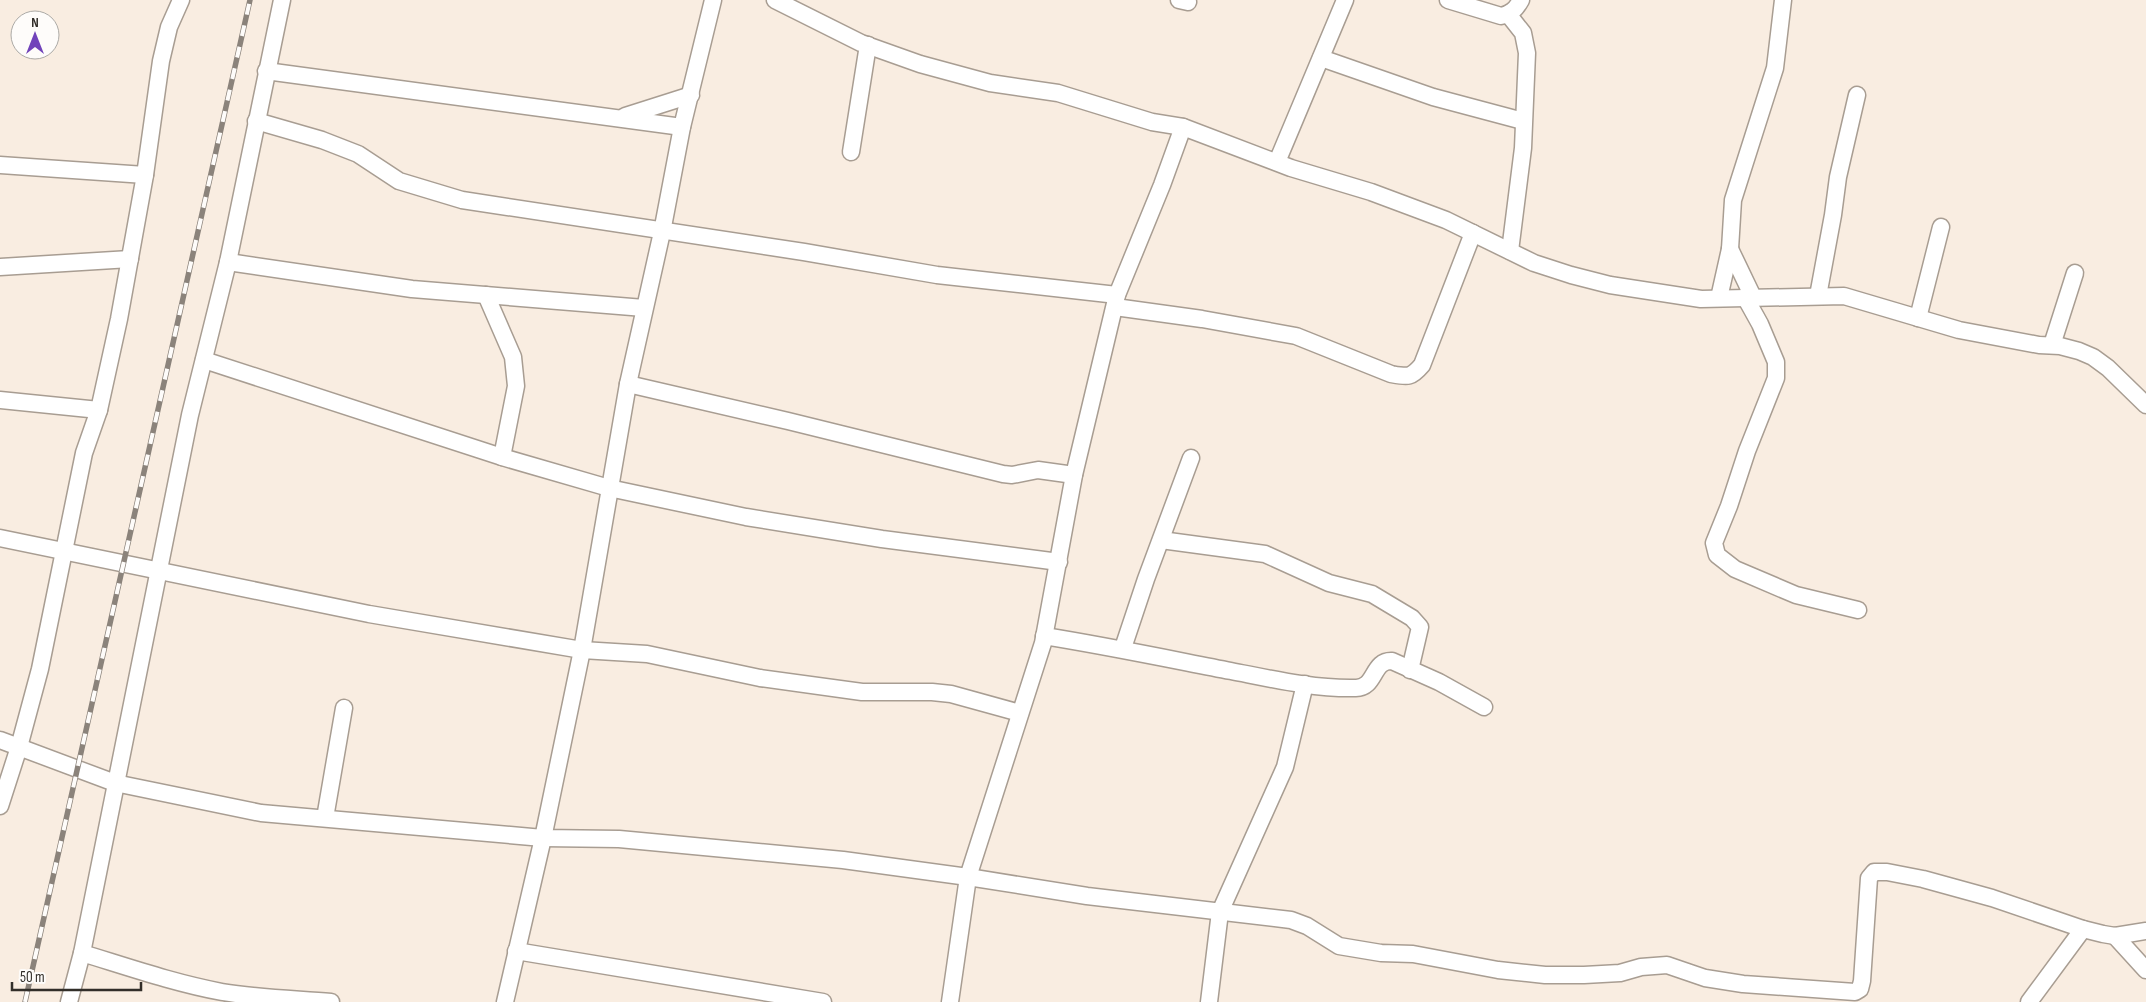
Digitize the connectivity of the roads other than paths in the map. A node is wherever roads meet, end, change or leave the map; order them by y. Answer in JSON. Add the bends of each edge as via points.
{"nodes":[{"id":1,"x":180,"y":0,"type":"edge"},
{"id":2,"x":282,"y":0,"type":"edge"},
{"id":3,"x":713,"y":0,"type":"edge"},
{"id":4,"x":775,"y":0,"type":"edge"},
{"id":5,"x":1346,"y":0,"type":"edge"},
{"id":6,"x":1448,"y":0,"type":"edge"},
{"id":7,"x":1521,"y":0,"type":"edge"},
{"id":8,"x":1782,"y":0,"type":"edge"},
{"id":9,"x":1508,"y":14,"type":"junction"},
{"id":10,"x":868,"y":45,"type":"junction"},
{"id":11,"x":1321,"y":58,"type":"junction"},
{"id":12,"x":266,"y":71,"type":"junction"},
{"id":13,"x":692,"y":95,"type":"junction"},
{"id":14,"x":1857,"y":95,"type":"dead end"},
{"id":15,"x":620,"y":118,"type":"junction"},
{"id":16,"x":256,"y":121,"type":"junction"},
{"id":17,"x":1523,"y":121,"type":"junction"},
{"id":18,"x":682,"y":127,"type":"junction"},
{"id":19,"x":1183,"y":127,"type":"junction"},
{"id":20,"x":851,"y":152,"type":"dead end"},
{"id":21,"x":1277,"y":162,"type":"junction"},
{"id":22,"x":0,"y":165,"type":"edge"},
{"id":23,"x":146,"y":175,"type":"junction"},
{"id":24,"x":1942,"y":227,"type":"dead end"},
{"id":25,"x":662,"y":232,"type":"junction"},
{"id":26,"x":1473,"y":233,"type":"junction"},
{"id":27,"x":1730,"y":249,"type":"junction"},
{"id":28,"x":1510,"y":250,"type":"junction"},
{"id":29,"x":130,"y":258,"type":"junction"},
{"id":30,"x":228,"y":262,"type":"junction"},
{"id":31,"x":0,"y":267,"type":"edge"},
{"id":32,"x":2075,"y":273,"type":"dead end"},
{"id":33,"x":486,"y":295,"type":"junction"},
{"id":34,"x":1818,"y":296,"type":"junction"},
{"id":35,"x":1749,"y":297,"type":"junction"},
{"id":36,"x":1718,"y":298,"type":"junction"},
{"id":37,"x":1116,"y":301,"type":"junction"},
{"id":38,"x":644,"y":308,"type":"junction"},
{"id":39,"x":1918,"y":318,"type":"junction"},
{"id":40,"x":2052,"y":346,"type":"junction"},
{"id":41,"x":204,"y":360,"type":"junction"},
{"id":42,"x":628,"y":384,"type":"junction"},
{"id":43,"x":0,"y":400,"type":"edge"},
{"id":44,"x":2146,"y":405,"type":"edge"},
{"id":45,"x":99,"y":410,"type":"junction"},
{"id":46,"x":502,"y":457,"type":"junction"},
{"id":47,"x":1191,"y":458,"type":"dead end"},
{"id":48,"x":1074,"y":475,"type":"junction"},
{"id":49,"x":609,"y":488,"type":"junction"},
{"id":50,"x":0,"y":538,"type":"edge"},
{"id":51,"x":1161,"y":540,"type":"junction"},
{"id":52,"x":63,"y":550,"type":"junction"},
{"id":53,"x":1059,"y":562,"type":"junction"},
{"id":54,"x":158,"y":571,"type":"junction"},
{"id":55,"x":1858,"y":610,"type":"dead end"},
{"id":56,"x":1044,"y":636,"type":"junction"},
{"id":57,"x":1123,"y":648,"type":"junction"},
{"id":58,"x":582,"y":650,"type":"junction"},
{"id":59,"x":1410,"y":670,"type":"junction"},
{"id":60,"x":1305,"y":684,"type":"junction"},
{"id":61,"x":1484,"y":707,"type":"dead end"},
{"id":62,"x":344,"y":708,"type":"dead end"},
{"id":63,"x":1020,"y":713,"type":"junction"},
{"id":64,"x":0,"y":740,"type":"edge"},
{"id":65,"x":19,"y":746,"type":"junction"},
{"id":66,"x":115,"y":783,"type":"junction"},
{"id":67,"x":0,"y":806,"type":"edge"},
{"id":68,"x":325,"y":818,"type":"junction"},
{"id":69,"x":543,"y":838,"type":"junction"},
{"id":70,"x":968,"y":877,"type":"junction"},
{"id":71,"x":1220,"y":912,"type":"junction"},
{"id":72,"x":2083,"y":929,"type":"junction"},
{"id":73,"x":2146,"y":931,"type":"edge"},
{"id":74,"x":2115,"y":936,"type":"junction"},
{"id":75,"x":516,"y":951,"type":"junction"},
{"id":76,"x":82,"y":953,"type":"junction"},
{"id":77,"x":2146,"y":970,"type":"edge"},
{"id":78,"x":69,"y":1002,"type":"edge"},
{"id":79,"x":332,"y":1002,"type":"edge"},
{"id":80,"x":505,"y":1002,"type":"edge"},
{"id":81,"x":823,"y":1002,"type":"edge"},
{"id":82,"x":950,"y":1002,"type":"edge"},
{"id":83,"x":1208,"y":1002,"type":"edge"},
{"id":84,"x":2029,"y":1002,"type":"edge"}],
"edges":[{"from":1,"to":23,"type":"street","via":[[169,26],[161,61]]},
{"from":2,"to":12,"type":"street"},
{"from":3,"to":13,"type":"street"},
{"from":4,"to":10,"type":"street"},
{"from":5,"to":11,"type":"street"},
{"from":6,"to":9,"type":"street","via":[[1501,16]]},
{"from":7,"to":9,"type":"street"},
{"from":8,"to":27,"type":"street","via":[[1775,68],[1732,200]]},
{"from":9,"to":17,"type":"street","via":[[1522,33],[1527,52]]},
{"from":10,"to":19,"type":"street","via":[[920,64],[990,83],[1058,93],[1152,122]]},
{"from":10,"to":20,"type":"street"},
{"from":11,"to":17,"type":"street","via":[[1434,97]]},
{"from":11,"to":21,"type":"street"},
{"from":12,"to":15,"type":"street"},
{"from":12,"to":16,"type":"street"},
{"from":13,"to":15,"type":"street"},
{"from":13,"to":18,"type":"street"},
{"from":14,"to":34,"type":"street","via":[[1838,177]]},
{"from":15,"to":18,"type":"street"},
{"from":16,"to":25,"type":"street","via":[[322,140],[358,154],[399,181],[462,200]]},
{"from":16,"to":30,"type":"street"},
{"from":17,"to":28,"type":"street","via":[[1523,148]]},
{"from":18,"to":25,"type":"street"},
{"from":19,"to":21,"type":"street"},
{"from":19,"to":37,"type":"street"},
{"from":21,"to":26,"type":"street","via":[[1371,192]]},
{"from":22,"to":23,"type":"street"},
{"from":23,"to":29,"type":"street"},
{"from":24,"to":39,"type":"street"},
{"from":25,"to":37,"type":"street"},
{"from":25,"to":38,"type":"street"},
{"from":26,"to":28,"type":"street"},
{"from":26,"to":37,"type":"street","via":[[1422,365],[1414,375],[1406,377],[1296,336]]},
{"from":27,"to":35,"type":"street"},
{"from":27,"to":36,"type":"street"},
{"from":28,"to":36,"type":"street","via":[[1543,266],[1610,285],[1701,299]]},
{"from":29,"to":31,"type":"street"},
{"from":29,"to":45,"type":"street"},
{"from":30,"to":33,"type":"street","via":[[412,289]]},
{"from":30,"to":41,"type":"street"},
{"from":32,"to":40,"type":"street"},
{"from":33,"to":38,"type":"street"},
{"from":33,"to":46,"type":"street","via":[[513,358],[516,386]]},
{"from":34,"to":35,"type":"street"},
{"from":34,"to":39,"type":"street","via":[[1844,296]]},
{"from":35,"to":36,"type":"street"},
{"from":35,"to":55,"type":"street","via":[[1776,362],[1776,378],[1714,543],[1717,555],[1735,570],[1796,595]]},
{"from":37,"to":48,"type":"street"},
{"from":38,"to":42,"type":"street"},
{"from":39,"to":40,"type":"street","via":[[1988,337]]},
{"from":40,"to":44,"type":"street","via":[[2093,357]]},
{"from":41,"to":46,"type":"street"},
{"from":41,"to":54,"type":"street"},
{"from":42,"to":48,"type":"street","via":[[1003,474],[1038,470]]},
{"from":42,"to":49,"type":"street"},
{"from":43,"to":45,"type":"street"},
{"from":45,"to":52,"type":"street","via":[[84,453]]},
{"from":46,"to":49,"type":"street"},
{"from":47,"to":51,"type":"street"},
{"from":48,"to":53,"type":"street"},
{"from":49,"to":53,"type":"street","via":[[746,517],[872,538]]},
{"from":49,"to":58,"type":"street"},
{"from":50,"to":52,"type":"street"},
{"from":51,"to":57,"type":"street"},
{"from":51,"to":59,"type":"street","via":[[1265,554],[1329,583],[1372,594],[1412,618],[1420,627]]},
{"from":52,"to":54,"type":"street"},
{"from":52,"to":65,"type":"street","via":[[40,669]]},
{"from":53,"to":56,"type":"street"},
{"from":54,"to":58,"type":"street","via":[[369,614]]},
{"from":54,"to":66,"type":"street"},
{"from":56,"to":57,"type":"street"},
{"from":56,"to":63,"type":"street"},
{"from":57,"to":60,"type":"street"},
{"from":58,"to":63,"type":"street","via":[[647,654],[760,678],[862,692],[951,694]]},
{"from":58,"to":69,"type":"street"},
{"from":59,"to":60,"type":"street","via":[[1385,661],[1379,664],[1367,685],[1358,688]]},
{"from":59,"to":61,"type":"street"},
{"from":60,"to":71,"type":"street","via":[[1285,767]]},
{"from":62,"to":68,"type":"street"},
{"from":63,"to":70,"type":"street"},
{"from":64,"to":65,"type":"street"},
{"from":65,"to":66,"type":"street"},
{"from":65,"to":67,"type":"street"},
{"from":66,"to":68,"type":"street","via":[[262,813]]},
{"from":66,"to":76,"type":"street"},
{"from":68,"to":69,"type":"street"},
{"from":69,"to":70,"type":"street","via":[[619,839],[843,860]]},
{"from":69,"to":75,"type":"street"},
{"from":70,"to":71,"type":"street"},
{"from":70,"to":82,"type":"street"},
{"from":71,"to":72,"type":"street","via":[[1291,920],[1339,946],[1413,954],[1498,970],[1584,975],[1667,965],[1705,978],[1743,984],[1849,992],[1860,988],[1862,981],[1869,878],[1874,872],[1923,879]]},
{"from":71,"to":83,"type":"street"},
{"from":72,"to":74,"type":"street"},
{"from":72,"to":84,"type":"street"},
{"from":73,"to":74,"type":"street"},
{"from":74,"to":77,"type":"street"},
{"from":75,"to":80,"type":"street"},
{"from":75,"to":81,"type":"street"},
{"from":76,"to":78,"type":"street"},
{"from":76,"to":79,"type":"street","via":[[222,992]]}]}
